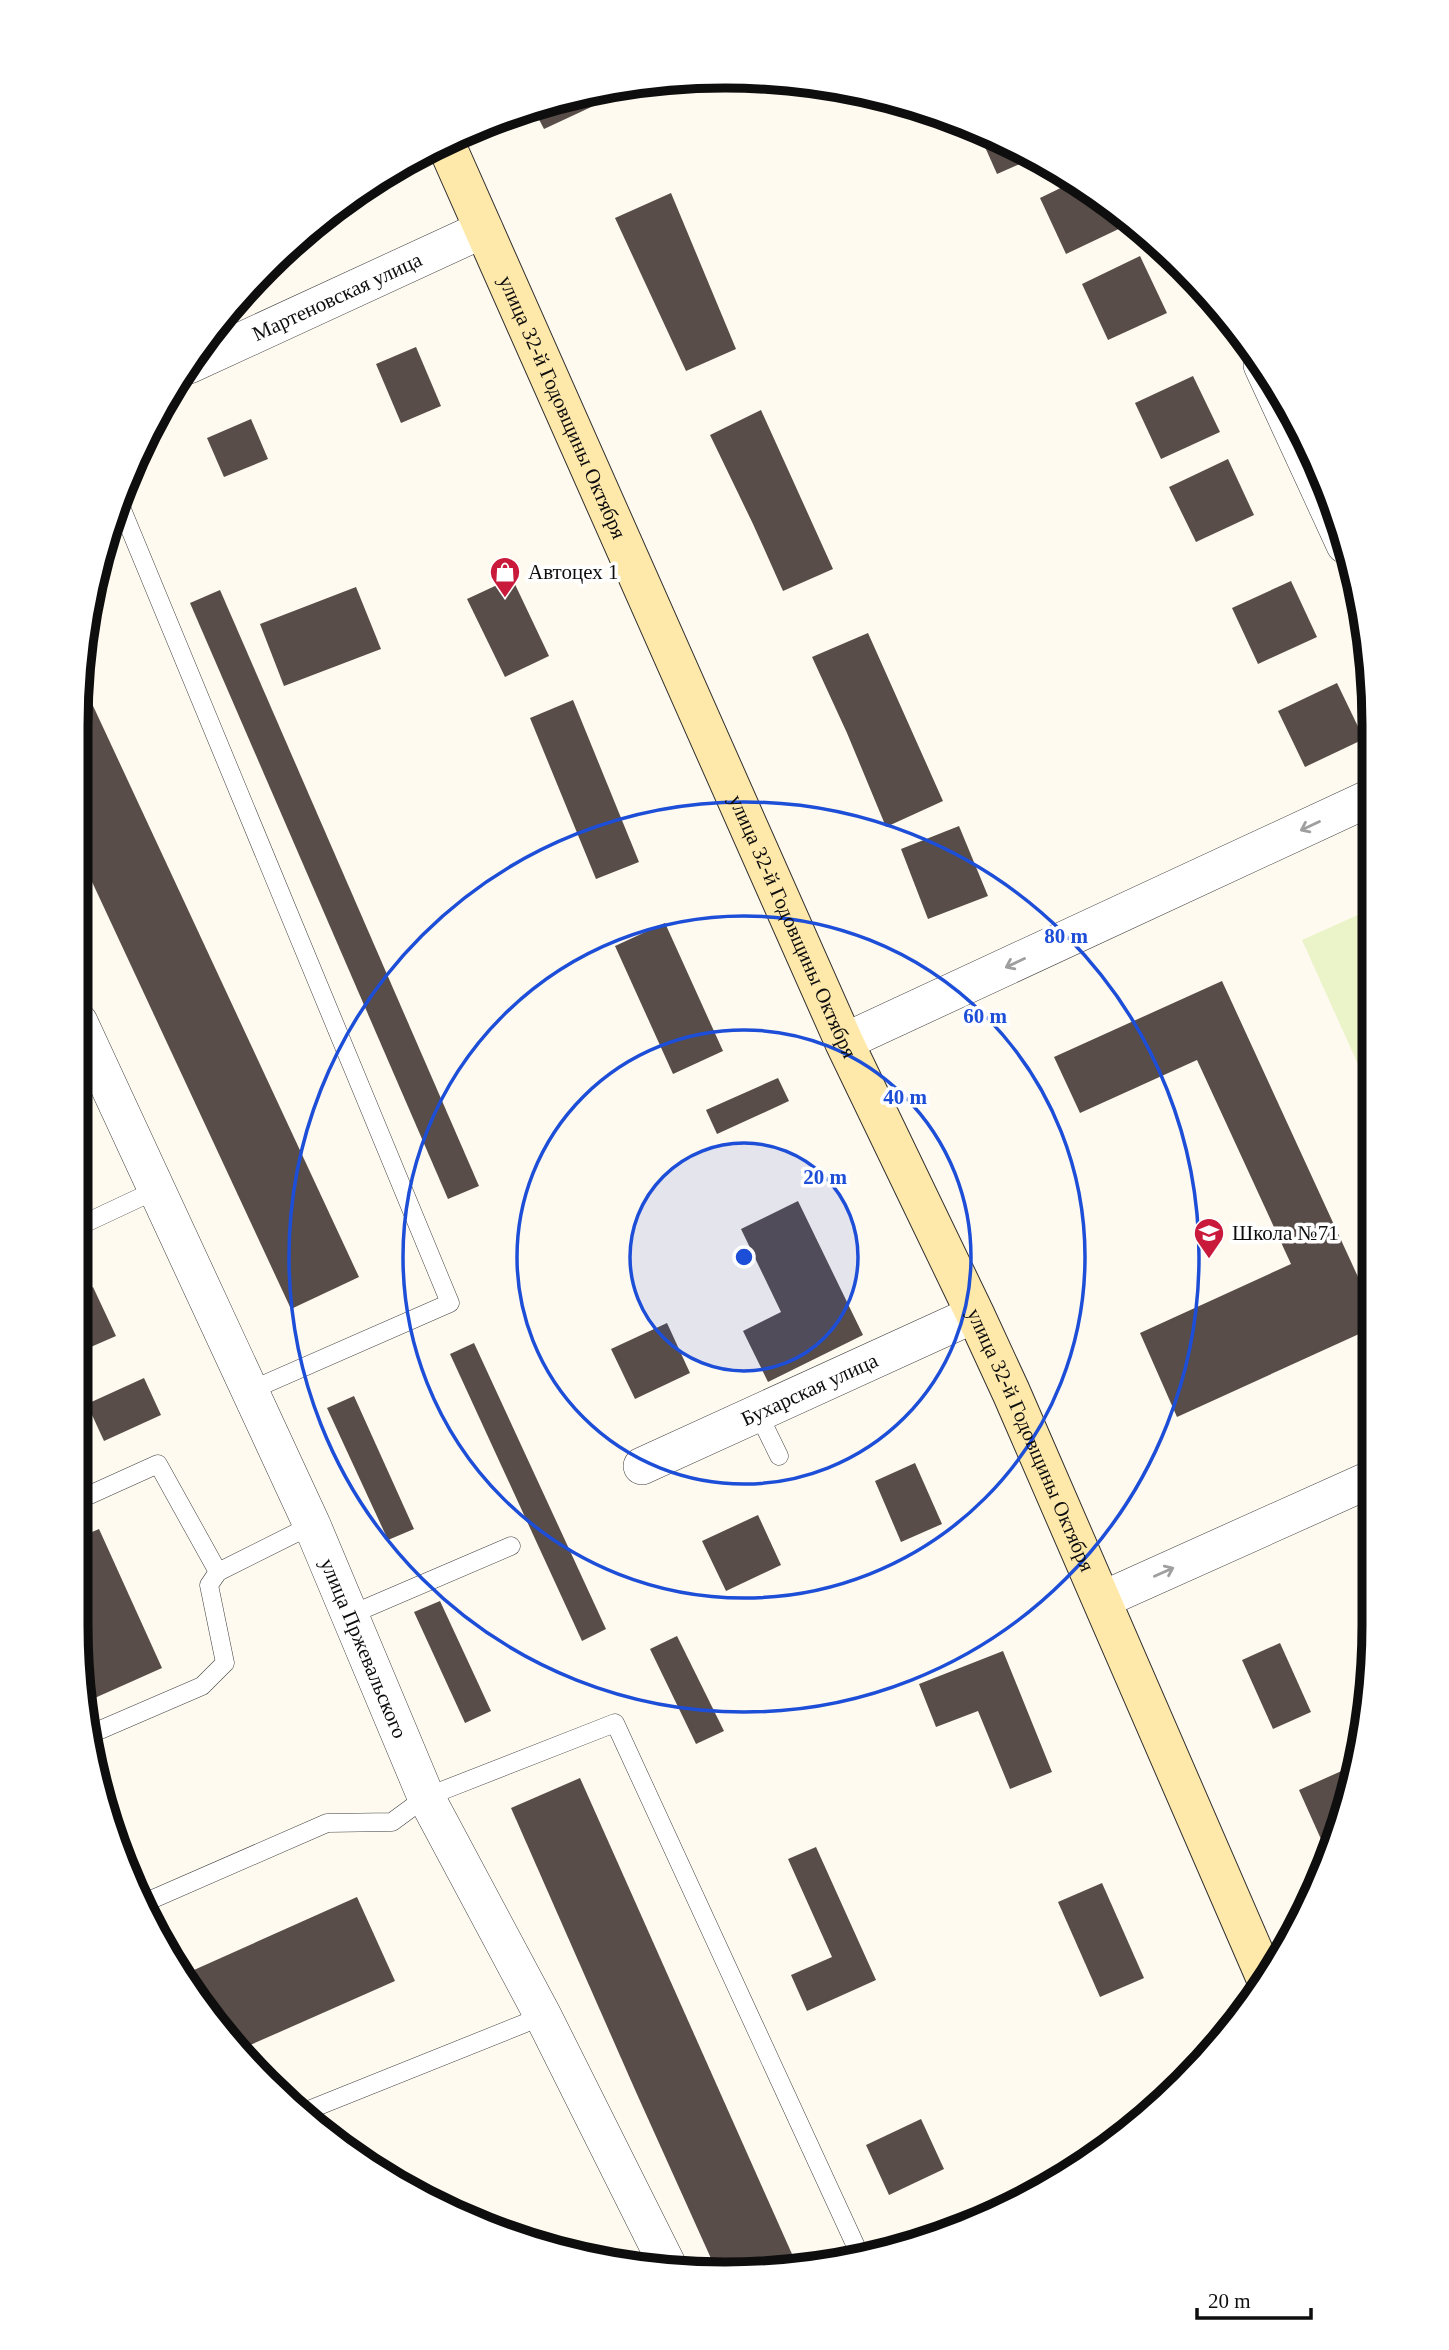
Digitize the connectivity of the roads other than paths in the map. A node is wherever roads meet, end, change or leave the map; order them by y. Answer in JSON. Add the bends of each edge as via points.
{"nodes":[{"id":1,"x":449,"y":150,"type":"edge"},
{"id":2,"x":484,"y":229,"type":"junction"},
{"id":3,"x":204,"y":358,"type":"edge"},
{"id":4,"x":124,"y":513,"type":"edge"},
{"id":5,"x":1362,"y":802,"type":"edge"},
{"id":6,"x":88,"y":1042,"type":"edge"},
{"id":7,"x":844,"y":1042,"type":"junction"},
{"id":8,"x":156,"y":1190,"type":"junction"},
{"id":9,"x":88,"y":1222,"type":"edge"},
{"id":10,"x":975,"y":1314,"type":"junction"},
{"id":11,"x":249,"y":1391,"type":"junction"},
{"id":12,"x":758,"y":1413,"type":"junction"},
{"id":13,"x":779,"y":1456,"type":"dead end"},
{"id":14,"x":642,"y":1466,"type":"dead end"},
{"id":15,"x":1362,"y":1483,"type":"edge"},
{"id":16,"x":88,"y":1496,"type":"edge"},
{"id":17,"x":312,"y":1525,"type":"junction"},
{"id":18,"x":511,"y":1546,"type":"dead end"},
{"id":19,"x":218,"y":1572,"type":"junction"},
{"id":20,"x":1102,"y":1600,"type":"junction"},
{"id":21,"x":350,"y":1615,"type":"junction"},
{"id":22,"x":97,"y":1731,"type":"edge"},
{"id":23,"x":426,"y":1797,"type":"junction"},
{"id":24,"x":150,"y":1900,"type":"edge"},
{"id":25,"x":1261,"y":1968,"type":"edge"},
{"id":26,"x":543,"y":2016,"type":"junction"},
{"id":27,"x":311,"y":2109,"type":"edge"},
{"id":28,"x":857,"y":2248,"type":"edge"},
{"id":29,"x":665,"y":2259,"type":"edge"}],
"edges":[{"from":1,"to":2,"type":"main road","name":"улица 32-й Годовщины Октября"},
{"from":2,"to":3,"type":"street","name":"Мартеновская улица"},
{"from":2,"to":7,"type":"main road","name":"улица 32-й Годовщины Октября"},
{"from":4,"to":11,"type":"lane","via":[[450,1303]]},
{"from":5,"to":7,"type":"street","one_way":true},
{"from":6,"to":8,"type":"street","name":"улица Пржевальского"},
{"from":7,"to":10,"type":"main road","name":"улица 32-й Годовщины Октября"},
{"from":8,"to":9,"type":"lane"},
{"from":8,"to":11,"type":"street","name":"улица Пржевальского"},
{"from":10,"to":12,"type":"street","name":"Бухарская улица"},
{"from":10,"to":20,"type":"main road","name":"улица 32-й Годовщины Октября"},
{"from":11,"to":17,"type":"street","name":"улица Пржевальского"},
{"from":12,"to":13,"type":"lane"},
{"from":12,"to":14,"type":"street","name":"Бухарская улица"},
{"from":20,"to":15,"type":"street","one_way":true},
{"from":16,"to":19,"type":"lane","via":[[158,1464]]},
{"from":17,"to":19,"type":"lane"},
{"from":17,"to":21,"type":"street","name":"улица Пржевальского"},
{"from":18,"to":21,"type":"lane"},
{"from":19,"to":22,"type":"lane","via":[[209,1585],[225,1663],[202,1686]]},
{"from":20,"to":25,"type":"main road","name":"улица 32-й Годовщины Октября"},
{"from":21,"to":23,"type":"street","name":"улица Пржевальского"},
{"from":23,"to":24,"type":"lane","via":[[392,1822],[327,1823]]},
{"from":23,"to":26,"type":"street","name":"улица Пржевальского"},
{"from":23,"to":28,"type":"lane","via":[[615,1723]]},
{"from":26,"to":27,"type":"lane"},
{"from":26,"to":29,"type":"street","name":"улица Пржевальского"}]}
